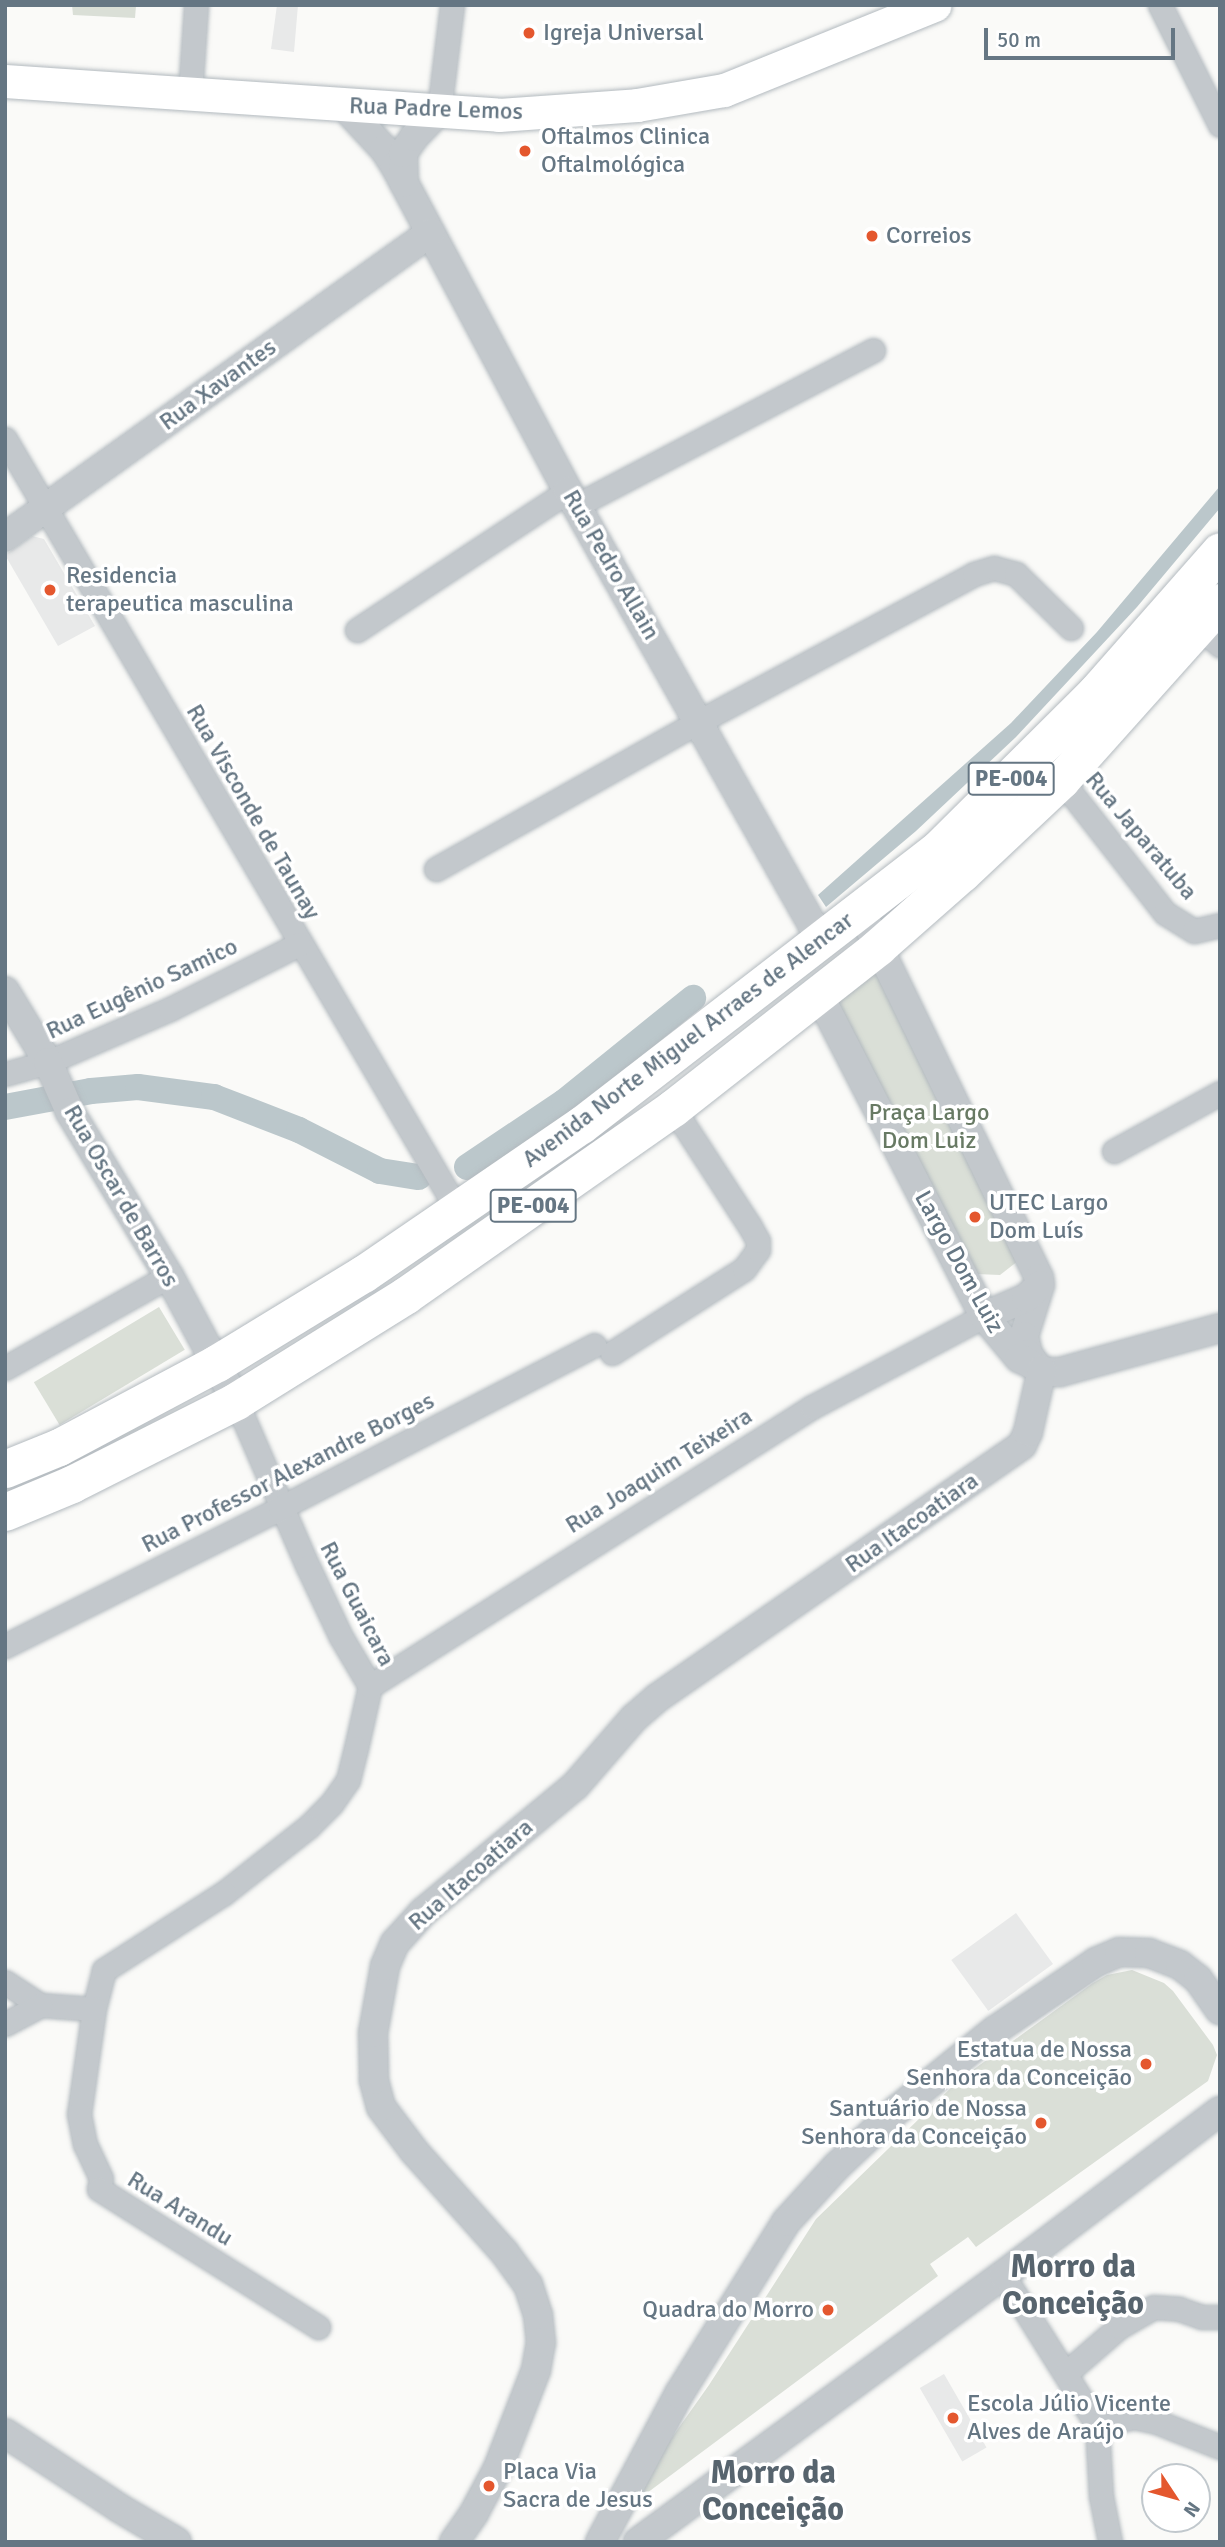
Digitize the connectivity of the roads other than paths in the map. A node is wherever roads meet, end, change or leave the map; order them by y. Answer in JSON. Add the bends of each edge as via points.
{"nodes":[{"id":1,"x":196,"y":5,"type":"edge"},
{"id":2,"x":453,"y":5,"type":"edge"},
{"id":3,"x":1160,"y":5,"type":"edge"},
{"id":4,"x":921,"y":8,"type":"edge"},
{"id":5,"x":5,"y":81,"type":"edge"},
{"id":6,"x":190,"y":94,"type":"junction"},
{"id":7,"x":344,"y":106,"type":"junction"},
{"id":8,"x":439,"y":111,"type":"junction"},
{"id":9,"x":1220,"y":125,"type":"edge"},
{"id":10,"x":404,"y":186,"type":"junction"},
{"id":11,"x":430,"y":233,"type":"junction"},
{"id":12,"x":873,"y":350,"type":"dead end"},
{"id":13,"x":5,"y":439,"type":"edge"},
{"id":14,"x":573,"y":498,"type":"junction"},
{"id":15,"x":46,"y":508,"type":"junction"},
{"id":16,"x":5,"y":537,"type":"edge"},
{"id":17,"x":1220,"y":551,"type":"edge"},
{"id":18,"x":1213,"y":625,"type":"edge"},
{"id":19,"x":1071,"y":628,"type":"dead end"},
{"id":20,"x":356,"y":630,"type":"dead end"},
{"id":21,"x":700,"y":721,"type":"junction"},
{"id":22,"x":1061,"y":780,"type":"junction"},
{"id":23,"x":436,"y":869,"type":"dead end"},
{"id":24,"x":861,"y":911,"type":"junction"},
{"id":25,"x":1220,"y":925,"type":"edge"},
{"id":26,"x":822,"y":942,"type":"junction"},
{"id":27,"x":299,"y":944,"type":"junction"},
{"id":28,"x":878,"y":947,"type":"junction"},
{"id":29,"x":5,"y":991,"type":"edge"},
{"id":30,"x":818,"y":993,"type":"junction"},
{"id":31,"x":51,"y":1069,"type":"junction"},
{"id":32,"x":5,"y":1074,"type":"edge"},
{"id":33,"x":1220,"y":1093,"type":"edge"},
{"id":34,"x":673,"y":1108,"type":"junction"},
{"id":35,"x":1114,"y":1150,"type":"dead end"},
{"id":36,"x":457,"y":1209,"type":"junction"},
{"id":37,"x":169,"y":1276,"type":"junction"},
{"id":38,"x":1040,"y":1285,"type":"junction"},
{"id":39,"x":984,"y":1316,"type":"junction"},
{"id":40,"x":1220,"y":1328,"type":"edge"},
{"id":41,"x":217,"y":1363,"type":"junction"},
{"id":42,"x":5,"y":1368,"type":"edge"},
{"id":43,"x":1040,"y":1369,"type":"junction"},
{"id":44,"x":236,"y":1401,"type":"junction"},
{"id":45,"x":5,"y":1469,"type":"edge"},
{"id":46,"x":280,"y":1508,"type":"junction"},
{"id":47,"x":5,"y":1512,"type":"edge"},
{"id":48,"x":5,"y":1646,"type":"edge"},
{"id":49,"x":370,"y":1686,"type":"junction"},
{"id":50,"x":104,"y":1970,"type":"joint"},
{"id":51,"x":5,"y":1982,"type":"edge"},
{"id":52,"x":40,"y":2005,"type":"junction"},
{"id":53,"x":94,"y":2009,"type":"junction"},
{"id":54,"x":1220,"y":2010,"type":"edge"},
{"id":55,"x":5,"y":2024,"type":"edge"},
{"id":56,"x":1220,"y":2111,"type":"edge"},
{"id":57,"x":1003,"y":2275,"type":"junction"},
{"id":58,"x":1220,"y":2317,"type":"edge"},
{"id":59,"x":318,"y":2327,"type":"dead end"},
{"id":60,"x":1066,"y":2373,"type":"junction"},
{"id":61,"x":1097,"y":2425,"type":"junction"},
{"id":62,"x":5,"y":2433,"type":"edge"},
{"id":63,"x":1220,"y":2447,"type":"edge"},
{"id":64,"x":177,"y":2542,"type":"edge"},
{"id":65,"x":454,"y":2542,"type":"edge"},
{"id":66,"x":600,"y":2542,"type":"edge"},
{"id":67,"x":638,"y":2542,"type":"edge"},
{"id":68,"x":1110,"y":2542,"type":"edge"}],
"edges":[{"from":1,"to":6,"type":"street"},
{"from":2,"to":8,"type":"street"},
{"from":3,"to":9,"type":"street"},
{"from":4,"to":8,"type":"main road","name":"Rua Padre Lemos","via":[[724,90],[624,106],[499,115]]},
{"from":5,"to":6,"type":"main road","name":"Rua Padre Lemos"},
{"from":6,"to":7,"type":"main road","name":"Rua Padre Lemos"},
{"from":7,"to":8,"type":"main road","name":"Rua Padre Lemos"},
{"from":7,"to":10,"type":"street","name":"Rua Pedro Allain","via":[[384,149]]},
{"from":8,"to":10,"type":"street","via":[[404,153]]},
{"from":10,"to":11,"type":"street","name":"Rua Pedro Allain"},
{"from":11,"to":14,"type":"street","name":"Rua Pedro Allain"},
{"from":11,"to":15,"type":"street","name":"Rua Xavantes"},
{"from":12,"to":14,"type":"street"},
{"from":13,"to":15,"type":"street","name":"Rua Visconde de Taunay"},
{"from":14,"to":20,"type":"street"},
{"from":14,"to":21,"type":"street","name":"Rua Pedro Allain"},
{"from":15,"to":16,"type":"street","name":"Rua Xavantes"},
{"from":15,"to":27,"type":"street","name":"Rua Visconde de Taunay"},
{"from":17,"to":24,"type":"main road","name":"Avenida Norte Miguel Arraes de Alencar","number":"PE-004","via":[[1095,694],[998,793]]},
{"from":18,"to":22,"type":"main road","name":"Avenida Norte Miguel Arraes de Alencar","number":"PE-004"},
{"from":19,"to":21,"type":"street","via":[[1016,574],[995,568],[974,574]]},
{"from":21,"to":23,"type":"street"},
{"from":21,"to":26,"type":"street","name":"Rua Pedro Allain"},
{"from":22,"to":25,"type":"street","name":"Rua Japaratuba","via":[[1166,913],[1194,931]]},
{"from":22,"to":28,"type":"main road","name":"Avenida Norte Miguel Arraes de Alencar","number":"PE-004"},
{"from":24,"to":26,"type":"main road","name":"Avenida Norte Miguel Arraes de Alencar","number":"PE-004"},
{"from":24,"to":28,"type":"street"},
{"from":26,"to":36,"type":"main road","name":"Avenida Norte Miguel Arraes de Alencar","number":"PE-004","via":[[581,1125]]},
{"from":27,"to":31,"type":"street","name":"Rua Eugênio Samico"},
{"from":27,"to":36,"type":"street","name":"Rua Visconde de Taunay"},
{"from":28,"to":30,"type":"main road","name":"Avenida Norte Miguel Arraes de Alencar","number":"PE-004"},
{"from":28,"to":38,"type":"street"},
{"from":29,"to":31,"type":"street","name":"Rua Oscar de Barros"},
{"from":30,"to":34,"type":"main road","name":"Avenida Norte Miguel Arraes de Alencar","number":"PE-004"},
{"from":30,"to":39,"type":"street","name":"Largo Dom Luiz"},
{"from":31,"to":32,"type":"street","name":"Rua Eugênio Samico"},
{"from":31,"to":37,"type":"street","name":"Rua Oscar de Barros","via":[[70,1112]]},
{"from":33,"to":35,"type":"street"},
{"from":34,"to":44,"type":"main road","name":"Avenida Norte Miguel Arraes de Alencar","number":"PE-004","via":[[406,1296]]},
{"from":34,"to":46,"type":"street","name":"Rua Professor Alexandre Borges","via":[[758,1241],[758,1250],[744,1269],[603,1349]]},
{"from":36,"to":41,"type":"main road","name":"Avenida Norte Miguel Arraes de Alencar","number":"PE-004","via":[[363,1274]]},
{"from":37,"to":41,"type":"street","name":"Rua Oscar de Barros"},
{"from":37,"to":42,"type":"street"},
{"from":38,"to":39,"type":"street","via":[[1026,1298]]},
{"from":38,"to":43,"type":"street","name":"Largo Dom Luiz","via":[[1024,1336],[1028,1354]]},
{"from":39,"to":43,"type":"street","name":"Largo Dom Luiz","via":[[1012,1352]]},
{"from":39,"to":49,"type":"street","name":"Rua Joaquim Teixeira","via":[[811,1407]]},
{"from":40,"to":43,"type":"street","via":[[1060,1372]]},
{"from":41,"to":44,"type":"street","name":"Rua Oscar de Barros"},
{"from":41,"to":45,"type":"main road","name":"Avenida Norte Miguel Arraes de Alencar","number":"PE-004","via":[[59,1447]]},
{"from":43,"to":65,"type":"street","name":"Rua Itacoatiara","via":[[1021,1446],[657,1698],[575,1786],[422,1912],[396,1943],[385,1966],[374,2022],[374,2080],[381,2107],[528,2285],[541,2343],[536,2370],[498,2468]]},
{"from":44,"to":46,"type":"street","name":"Rua Guaicara"},
{"from":44,"to":47,"type":"main road","name":"Avenida Norte Miguel Arraes de Alencar","number":"PE-004","via":[[72,1484]]},
{"from":46,"to":48,"type":"street","name":"Rua Professor Alexandre Borges"},
{"from":46,"to":49,"type":"street","name":"Rua Guaicara","via":[[341,1637]]},
{"from":49,"to":50,"type":"street","name":"Rua Guaicara","via":[[348,1780],[332,1803],[225,1893]]},
{"from":50,"to":53,"type":"street","name":"Rua Arandu"},
{"from":51,"to":52,"type":"street"},
{"from":52,"to":53,"type":"street"},
{"from":52,"to":55,"type":"street"},
{"from":53,"to":59,"type":"street","name":"Rua Arandu","via":[[79,2114],[85,2144],[101,2179],[99,2189]]},
{"from":54,"to":66,"type":"street","via":[[1198,1979],[1180,1965],[1149,1953],[1119,1952],[1066,1981],[994,2031],[898,2109],[786,2221],[679,2394]]},
{"from":56,"to":57,"type":"street"},
{"from":57,"to":60,"type":"street"},
{"from":57,"to":67,"type":"street"},
{"from":58,"to":60,"type":"street","via":[[1153,2307],[1119,2328]]},
{"from":60,"to":61,"type":"street"},
{"from":61,"to":63,"type":"street","via":[[1134,2417]]},
{"from":61,"to":68,"type":"street","via":[[1101,2496]]},
{"from":62,"to":64,"type":"street"}]}
